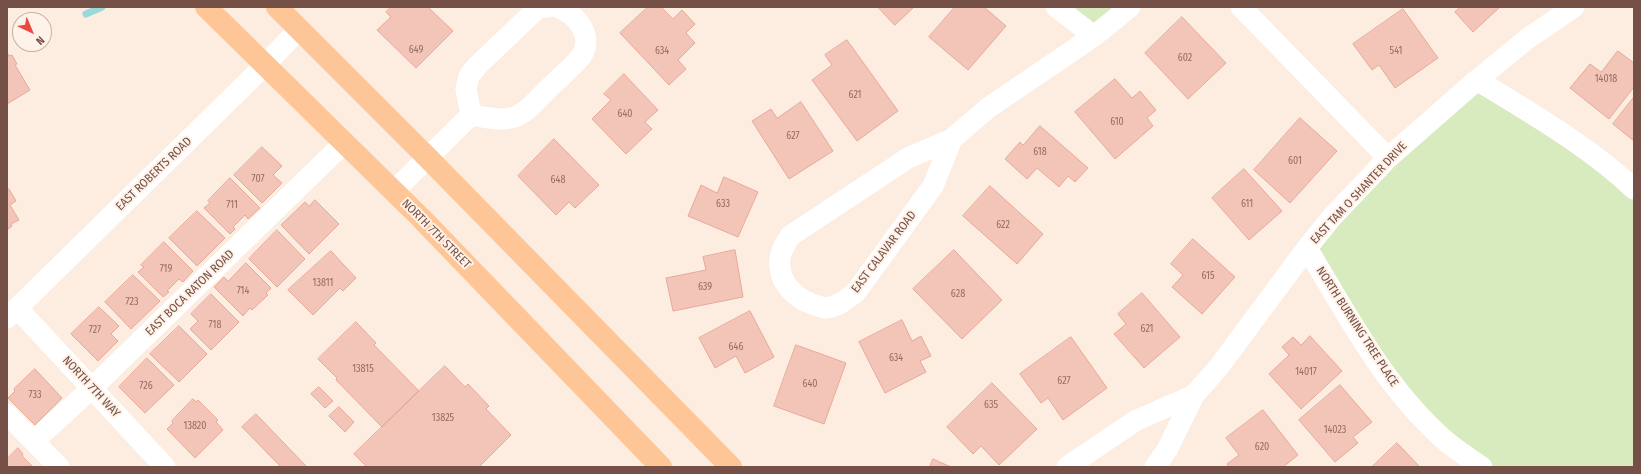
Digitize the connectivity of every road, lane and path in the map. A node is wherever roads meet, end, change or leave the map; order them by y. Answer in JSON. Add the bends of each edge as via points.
{"nodes":[{"id":1,"x":206,"y":7,"type":"edge"},
{"id":2,"x":277,"y":7,"type":"edge"},
{"id":3,"x":548,"y":7,"type":"edge"},
{"id":4,"x":1056,"y":7,"type":"edge"},
{"id":5,"x":1130,"y":7,"type":"edge"},
{"id":6,"x":1241,"y":7,"type":"edge"},
{"id":7,"x":1574,"y":7,"type":"edge"},
{"id":8,"x":572,"y":11,"type":"edge"},
{"id":9,"x":299,"y":29,"type":"junction"},
{"id":10,"x":1094,"y":36,"type":"junction"},
{"id":11,"x":265,"y":65,"type":"junction"},
{"id":12,"x":1477,"y":80,"type":"junction"},
{"id":13,"x":471,"y":115,"type":"junction"},
{"id":14,"x":952,"y":139,"type":"junction"},
{"id":15,"x":344,"y":143,"type":"junction"},
{"id":16,"x":428,"y":158,"type":"junction"},
{"id":17,"x":1388,"y":158,"type":"junction"},
{"id":18,"x":1634,"y":189,"type":"edge"},
{"id":19,"x":394,"y":191,"type":"junction"},
{"id":20,"x":1307,"y":248,"type":"junction"},
{"id":21,"x":12,"y":313,"type":"edge"},
{"id":22,"x":92,"y":388,"type":"junction"},
{"id":23,"x":1194,"y":395,"type":"junction"},
{"id":24,"x":7,"y":414,"type":"edge"},
{"id":25,"x":34,"y":441,"type":"junction"},
{"id":26,"x":59,"y":467,"type":"edge"},
{"id":27,"x":165,"y":467,"type":"edge"},
{"id":28,"x":661,"y":467,"type":"edge"},
{"id":29,"x":731,"y":467,"type":"edge"},
{"id":30,"x":1067,"y":467,"type":"edge"},
{"id":31,"x":1155,"y":467,"type":"edge"},
{"id":32,"x":1482,"y":467,"type":"edge"}],
"edges":[{"from":1,"to":11,"type":"main road","name":"NORTH 7TH STREET"},
{"from":2,"to":9,"type":"main road"},
{"from":3,"to":13,"type":"street","via":[[538,8],[469,76],[466,89]]},
{"from":4,"to":10,"type":"street"},
{"from":5,"to":10,"type":"street","name":"EAST CALAVAR ROAD"},
{"from":6,"to":17,"type":"street"},
{"from":7,"to":12,"type":"street","name":"EAST TAM O SHANTER DRIVE","via":[[1527,39]]},
{"from":8,"to":13,"type":"street","via":[[584,30],[586,42],[582,55],[527,110],[512,118],[496,119]]},
{"from":9,"to":11,"type":"street","name":"EAST ROBERTS ROAD"},
{"from":9,"to":16,"type":"main road"},
{"from":10,"to":14,"type":"street","name":"EAST CALAVAR ROAD","via":[[988,108]]},
{"from":11,"to":15,"type":"main road","name":"NORTH 7TH STREET"},
{"from":11,"to":21,"type":"street","name":"EAST ROBERTS ROAD"},
{"from":12,"to":17,"type":"street","name":"EAST TAM O SHANTER DRIVE"},
{"from":12,"to":18,"type":"street","via":[[1563,132]]},
{"from":13,"to":16,"type":"street"},
{"from":14,"to":14,"type":"street","name":"EAST CALAVAR ROAD","via":[[908,158],[790,236],[781,251],[780,267],[784,281],[794,294],[808,303],[826,308],[843,303],[856,292],[933,186]]},
{"from":15,"to":19,"type":"main road","name":"NORTH 7TH STREET"},
{"from":15,"to":22,"type":"street","name":"EAST BOCA RATON ROAD"},
{"from":16,"to":19,"type":"street"},
{"from":16,"to":29,"type":"main road"},
{"from":17,"to":20,"type":"street","name":"EAST TAM O SHANTER DRIVE","via":[[1332,217]]},
{"from":19,"to":28,"type":"main road","name":"NORTH 7TH STREET"},
{"from":20,"to":23,"type":"street","name":"EAST TAM O SHANTER DRIVE","via":[[1218,368]]},
{"from":20,"to":32,"type":"street","name":"NORTH BURNING TREE PLACE","via":[[1388,378],[1448,443]]},
{"from":21,"to":22,"type":"street","name":"NORTH 7TH WAY"},
{"from":22,"to":25,"type":"street","name":"EAST BOCA RATON ROAD"},
{"from":22,"to":27,"type":"street","name":"NORTH 7TH WAY"},
{"from":23,"to":30,"type":"street","name":"EAST TAM O SHANTER DRIVE","via":[[1135,421]]},
{"from":23,"to":31,"type":"street","name":"EAST TAM O SHANTER DRIVE","via":[[1167,450]]},
{"from":24,"to":25,"type":"street"},
{"from":25,"to":26,"type":"street"}]}
